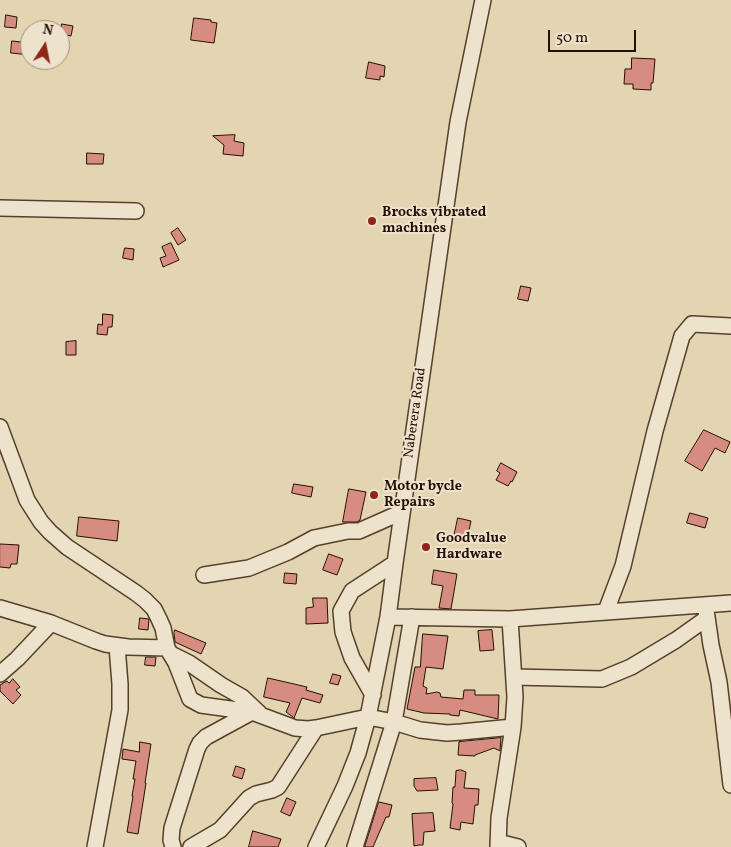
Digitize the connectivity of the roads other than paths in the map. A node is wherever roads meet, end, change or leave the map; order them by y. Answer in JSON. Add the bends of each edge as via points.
{"nodes":[{"id":1,"x":484,"y":0,"type":"edge"},
{"id":2,"x":0,"y":208,"type":"edge"},
{"id":3,"x":136,"y":211,"type":"dead end"},
{"id":4,"x":731,"y":326,"type":"edge"},
{"id":5,"x":0,"y":426,"type":"edge"},
{"id":6,"x":402,"y":512,"type":"junction"},
{"id":7,"x":395,"y":563,"type":"junction"},
{"id":8,"x":204,"y":575,"type":"dead end"},
{"id":9,"x":731,"y":603,"type":"edge"},
{"id":10,"x":0,"y":608,"type":"edge"},
{"id":11,"x":606,"y":611,"type":"junction"},
{"id":12,"x":706,"y":611,"type":"junction"},
{"id":13,"x":388,"y":617,"type":"junction"},
{"id":14,"x":412,"y":617,"type":"junction"},
{"id":15,"x":510,"y":619,"type":"junction"},
{"id":16,"x":51,"y":623,"type":"junction"},
{"id":17,"x":117,"y":646,"type":"junction"},
{"id":18,"x":168,"y":650,"type":"junction"},
{"id":19,"x":0,"y":674,"type":"edge"},
{"id":20,"x":514,"y":677,"type":"junction"},
{"id":21,"x":372,"y":695,"type":"junction"},
{"id":22,"x":257,"y":714,"type":"junction"},
{"id":23,"x":368,"y":717,"type":"junction"},
{"id":24,"x":394,"y":722,"type":"junction"},
{"id":25,"x":513,"y":727,"type":"junction"},
{"id":26,"x":316,"y":728,"type":"junction"},
{"id":27,"x":731,"y":785,"type":"edge"},
{"id":28,"x":498,"y":844,"type":"edge"},
{"id":29,"x":95,"y":847,"type":"edge"},
{"id":30,"x":173,"y":847,"type":"edge"},
{"id":31,"x":191,"y":847,"type":"edge"},
{"id":32,"x":316,"y":847,"type":"edge"},
{"id":33,"x":355,"y":847,"type":"edge"},
{"id":34,"x":518,"y":847,"type":"edge"}],
"edges":[{"from":1,"to":6,"type":"street","name":"Naberera Road","via":[[458,122]]},
{"from":2,"to":3,"type":"street"},
{"from":4,"to":11,"type":"street","via":[[692,324],[682,336],[655,431],[625,560]]},
{"from":5,"to":18,"type":"street","via":[[27,500],[41,522],[67,547],[154,609]]},
{"from":6,"to":7,"type":"street","name":"Naberera Road"},
{"from":6,"to":8,"type":"street","via":[[362,530],[314,538],[249,568]]},
{"from":7,"to":13,"type":"street","name":"Naberera Road"},
{"from":7,"to":21,"type":"street","via":[[352,591],[341,611],[343,632],[352,658]]},
{"from":9,"to":12,"type":"street"},
{"from":10,"to":16,"type":"street"},
{"from":11,"to":12,"type":"street"},
{"from":11,"to":15,"type":"street"},
{"from":12,"to":20,"type":"street","via":[[676,640],[631,668],[602,679]]},
{"from":12,"to":27,"type":"street","via":[[719,682]]},
{"from":13,"to":14,"type":"street"},
{"from":13,"to":21,"type":"street","name":"Naberera Road"},
{"from":14,"to":15,"type":"street"},
{"from":14,"to":24,"type":"street"},
{"from":15,"to":20,"type":"street"},
{"from":16,"to":17,"type":"street"},
{"from":16,"to":19,"type":"street"},
{"from":17,"to":18,"type":"street"},
{"from":17,"to":29,"type":"street","via":[[120,710]]},
{"from":18,"to":22,"type":"street","via":[[242,697]]},
{"from":18,"to":22,"type":"street","via":[[190,699],[201,705]]},
{"from":20,"to":25,"type":"street"},
{"from":21,"to":23,"type":"street","name":"Naberera Road"},
{"from":22,"to":26,"type":"street","via":[[295,728]]},
{"from":22,"to":30,"type":"street","via":[[206,737],[197,748],[172,828]]},
{"from":23,"to":24,"type":"street"},
{"from":23,"to":26,"type":"street"},
{"from":23,"to":32,"type":"street","name":"Naberera Road","via":[[345,786]]},
{"from":24,"to":25,"type":"street","via":[[420,730],[447,733]]},
{"from":24,"to":33,"type":"street"},
{"from":25,"to":28,"type":"street"},
{"from":26,"to":31,"type":"street","via":[[278,787],[249,798],[220,830]]},
{"from":28,"to":34,"type":"street"}]}
